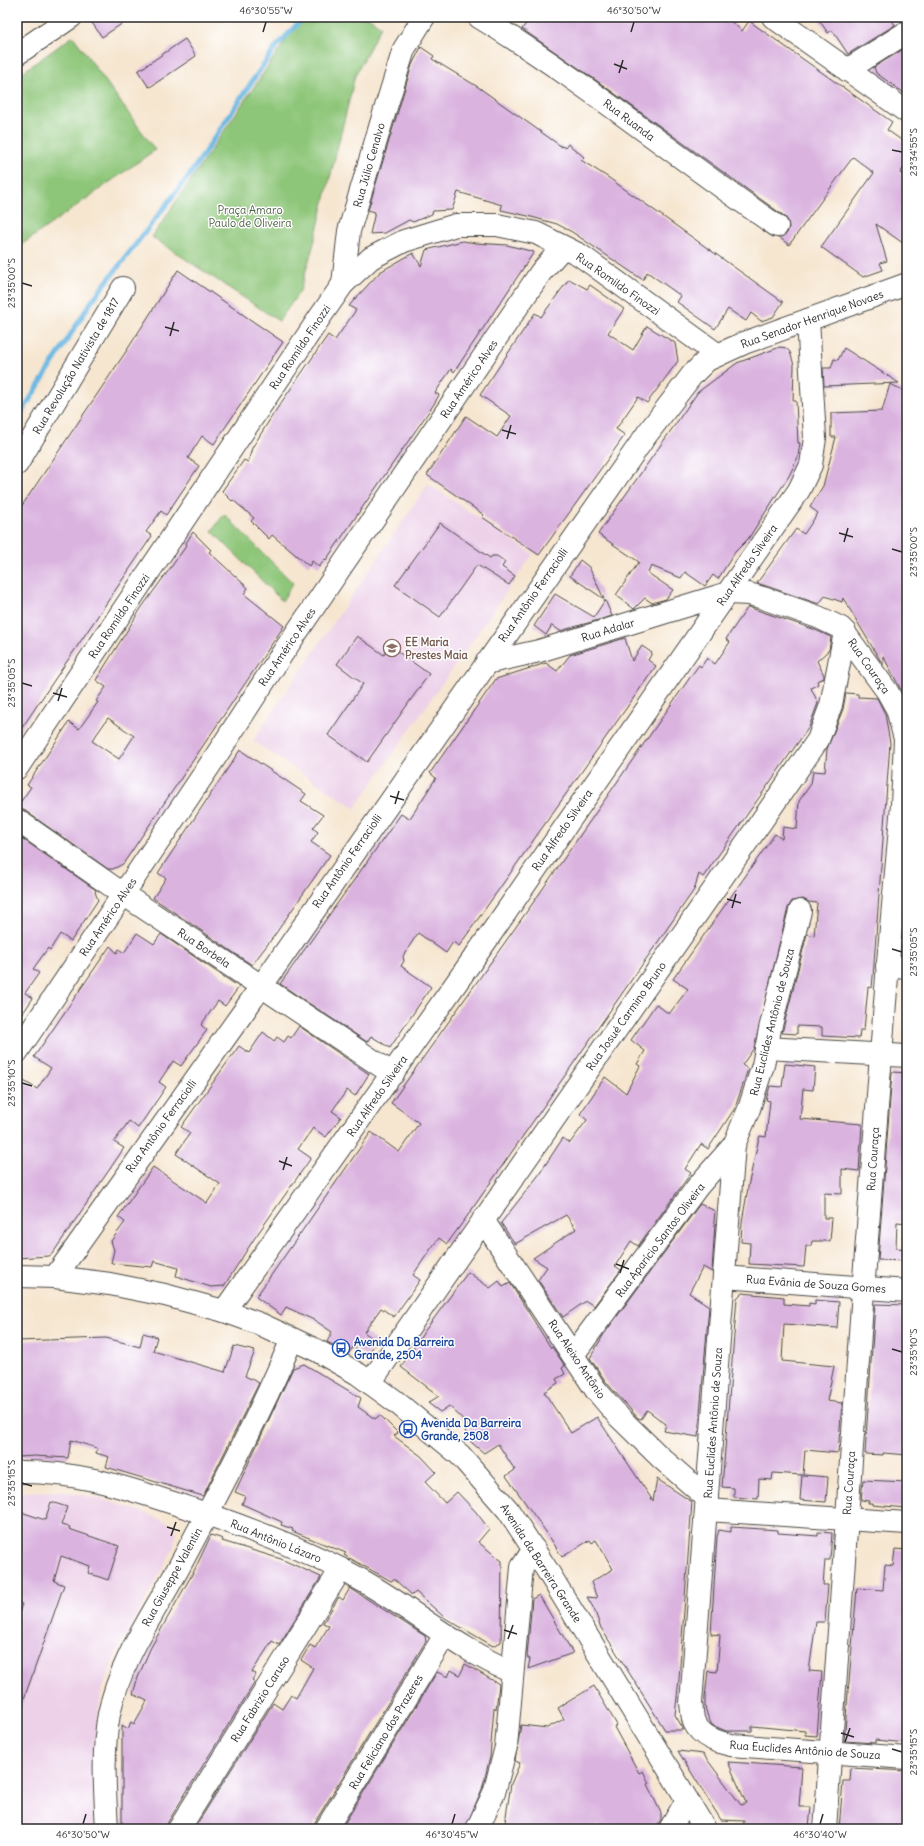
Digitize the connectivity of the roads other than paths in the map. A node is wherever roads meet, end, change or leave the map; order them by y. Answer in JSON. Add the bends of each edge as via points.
{"nodes":[{"id":1,"x":71,"y":17,"type":"edge"},
{"id":2,"x":424,"y":17,"type":"edge"},
{"id":3,"x":479,"y":17,"type":"edge"},
{"id":4,"x":773,"y":17,"type":"edge"},
{"id":5,"x":907,"y":32,"type":"edge"},
{"id":6,"x":17,"y":54,"type":"edge"},
{"id":7,"x":847,"y":70,"type":"junction"},
{"id":8,"x":907,"y":112,"type":"edge"},
{"id":9,"x":777,"y":226,"type":"dead end"},
{"id":10,"x":563,"y":247,"type":"junction"},
{"id":11,"x":343,"y":284,"type":"junction"},
{"id":12,"x":907,"y":284,"type":"edge"},
{"id":13,"x":123,"y":288,"type":"dead end"},
{"id":14,"x":808,"y":320,"type":"junction"},
{"id":15,"x":718,"y":355,"type":"junction"},
{"id":16,"x":17,"y":464,"type":"edge"},
{"id":17,"x":728,"y":593,"type":"junction"},
{"id":18,"x":845,"y":632,"type":"junction"},
{"id":19,"x":486,"y":664,"type":"junction"},
{"id":20,"x":17,"y":768,"type":"edge"},
{"id":21,"x":17,"y":820,"type":"edge"},
{"id":22,"x":123,"y":894,"type":"junction"},
{"id":23,"x":800,"y":911,"type":"dead end"},
{"id":24,"x":897,"y":967,"type":"edge"},
{"id":25,"x":261,"y":985,"type":"junction"},
{"id":26,"x":766,"y":1048,"type":"junction"},
{"id":27,"x":17,"y":1052,"type":"edge"},
{"id":28,"x":881,"y":1055,"type":"junction"},
{"id":29,"x":907,"y":1056,"type":"edge"},
{"id":30,"x":393,"y":1074,"type":"junction"},
{"id":31,"x":734,"y":1145,"type":"junction"},
{"id":32,"x":483,"y":1220,"type":"junction"},
{"id":33,"x":17,"y":1276,"type":"edge"},
{"id":34,"x":54,"y":1277,"type":"junction"},
{"id":35,"x":724,"y":1277,"type":"junction"},
{"id":36,"x":863,"y":1288,"type":"junction"},
{"id":37,"x":907,"y":1291,"type":"edge"},
{"id":38,"x":224,"y":1312,"type":"junction"},
{"id":39,"x":292,"y":1339,"type":"junction"},
{"id":40,"x":573,"y":1355,"type":"junction"},
{"id":41,"x":370,"y":1383,"type":"junction"},
{"id":42,"x":17,"y":1472,"type":"edge"},
{"id":43,"x":706,"y":1504,"type":"junction"},
{"id":44,"x":208,"y":1514,"type":"junction"},
{"id":45,"x":846,"y":1519,"type":"junction"},
{"id":46,"x":907,"y":1523,"type":"edge"},
{"id":47,"x":534,"y":1549,"type":"junction"},
{"id":48,"x":341,"y":1569,"type":"junction"},
{"id":49,"x":445,"y":1635,"type":"junction"},
{"id":50,"x":512,"y":1672,"type":"junction"},
{"id":51,"x":830,"y":1752,"type":"junction"},
{"id":52,"x":907,"y":1758,"type":"edge"},
{"id":53,"x":687,"y":1800,"type":"junction"},
{"id":54,"x":107,"y":1829,"type":"edge"},
{"id":55,"x":179,"y":1829,"type":"edge"},
{"id":56,"x":326,"y":1829,"type":"edge"},
{"id":57,"x":477,"y":1829,"type":"edge"},
{"id":58,"x":670,"y":1829,"type":"edge"},
{"id":59,"x":705,"y":1829,"type":"edge"},
{"id":60,"x":825,"y":1829,"type":"edge"}],
"edges":[{"from":1,"to":6,"type":"street"},
{"from":2,"to":11,"type":"street","name":"Rua Júlio Cenalvo","via":[[404,49],[349,231]]},
{"from":3,"to":9,"type":"street","name":"Rua Ruanda","via":[[578,82]]},
{"from":4,"to":7,"type":"street"},
{"from":5,"to":7,"type":"street"},
{"from":7,"to":8,"type":"street"},
{"from":10,"to":11,"type":"street","name":"Rua Romildo Finozzi","via":[[536,233],[497,225],[456,225],[404,241],[371,258]]},
{"from":10,"to":15,"type":"street","name":"Rua Romildo Finozzi","via":[[580,255]]},
{"from":10,"to":22,"type":"street","name":"Rua Américo Alves","via":[[541,272]]},
{"from":11,"to":20,"type":"street","name":"Rua Romildo Finozzi"},
{"from":12,"to":14,"type":"street","name":"Rua Senador Henrique Novaes"},
{"from":13,"to":16,"type":"street","name":"Rua Revolução Nativista de 1817"},
{"from":14,"to":15,"type":"street","name":"Rua Senador Henrique Novaes"},
{"from":14,"to":17,"type":"street","name":"Rua Alfredo Silveira","via":[[815,438],[811,465],[799,490]]},
{"from":15,"to":19,"type":"street","name":"Rua Antônio Ferraciolli","via":[[707,360],[692,375],[647,434]]},
{"from":17,"to":18,"type":"street","name":"Rua Couraça","via":[[763,598],[834,623]]},
{"from":17,"to":19,"type":"street","name":"Rua Adalar","via":[[540,651]]},
{"from":17,"to":30,"type":"street","name":"Rua Alfredo Silveira"},
{"from":18,"to":24,"type":"street","name":"Rua Couraça","via":[[897,709],[905,739]]},
{"from":18,"to":32,"type":"street","name":"Rua Josué Carmino Bruno","via":[[831,705],[818,740]]},
{"from":19,"to":25,"type":"street","name":"Rua Antônio Ferraciolli"},
{"from":21,"to":22,"type":"street","name":"Rua Borbela"},
{"from":22,"to":25,"type":"street","name":"Rua Borbela"},
{"from":22,"to":27,"type":"street","name":"Rua Américo Alves"},
{"from":23,"to":26,"type":"street","name":"Rua Euclides Antônio de Souza"},
{"from":24,"to":28,"type":"street","name":"Rua Couraça"},
{"from":25,"to":30,"type":"street","name":"Rua Borbela"},
{"from":25,"to":34,"type":"street","name":"Rua Antônio Ferraciolli"},
{"from":26,"to":28,"type":"street"},
{"from":26,"to":31,"type":"street","name":"Rua Euclides Antônio de Souza","via":[[749,1109]]},
{"from":28,"to":29,"type":"street"},
{"from":28,"to":36,"type":"street","name":"Rua Couraça"},
{"from":30,"to":38,"type":"street","name":"Rua Alfredo Silveira"},
{"from":31,"to":35,"type":"street","name":"Rua Euclides Antônio de Souza"},
{"from":31,"to":40,"type":"street","name":"Rua Aparício Santos Oliveira","via":[[698,1186]]},
{"from":32,"to":40,"type":"street","name":"Rua Aleixo Antônio"},
{"from":32,"to":41,"type":"street","name":"Rua Josué Carmino Bruno"},
{"from":33,"to":34,"type":"street","name":"Avenida da Barreira Grande"},
{"from":34,"to":38,"type":"street","name":"Avenida da Barreira Grande","via":[[166,1295]]},
{"from":35,"to":36,"type":"street","name":"Rua Evânia de Souza Gomes"},
{"from":35,"to":43,"type":"street","name":"Rua Euclides Antônio de Souza"},
{"from":36,"to":37,"type":"street","name":"Rua Evânia de Souza Gomes"},
{"from":36,"to":45,"type":"street","name":"Rua Couraça"},
{"from":38,"to":39,"type":"street","name":"Avenida da Barreira Grande","via":[[260,1324]]},
{"from":39,"to":41,"type":"street","name":"Avenida da Barreira Grande","via":[[316,1350]]},
{"from":39,"to":44,"type":"street","name":"Rua Giuseppe Valentin","via":[[278,1374]]},
{"from":40,"to":43,"type":"street","name":"Rua Aleixo Antônio","via":[[590,1383],[619,1417]]},
{"from":41,"to":47,"type":"street","name":"Avenida da Barreira Grande","via":[[460,1455],[508,1510]]},
{"from":42,"to":44,"type":"street","name":"Rua Antônio Lázaro","via":[[40,1471],[102,1481]]},
{"from":43,"to":45,"type":"street"},
{"from":43,"to":51,"type":"street","name":"Rua Euclides Antônio de Souza","via":[[691,1703],[694,1722],[704,1735],[719,1743]]},
{"from":44,"to":48,"type":"street","name":"Rua Antônio Lázaro"},
{"from":44,"to":54,"type":"street","name":"Rua Giuseppe Valentin","via":[[146,1624],[117,1686],[105,1742]]},
{"from":45,"to":46,"type":"street"},
{"from":45,"to":51,"type":"street","name":"Rua Couraça"},
{"from":47,"to":50,"type":"street","via":[[522,1567]]},
{"from":47,"to":53,"type":"street","name":"Avenida da Barreira Grande"},
{"from":48,"to":49,"type":"street","name":"Rua Antônio Lázaro","via":[[401,1604]]},
{"from":48,"to":55,"type":"street","name":"Rua Fabrizio Caruso"},
{"from":49,"to":50,"type":"street","name":"Rua Antônio Lázaro","via":[[488,1662]]},
{"from":49,"to":56,"type":"street","name":"Rua Feliciano dos Prazeres"},
{"from":50,"to":57,"type":"street","via":[[506,1747],[494,1793]]},
{"from":51,"to":52,"type":"street","name":"Rua Euclides Antônio de Souza"},
{"from":51,"to":60,"type":"street","name":"Rua Couraça"},
{"from":53,"to":58,"type":"street"},
{"from":53,"to":59,"type":"street","name":"Avenida da Barreira Grande"}]}
